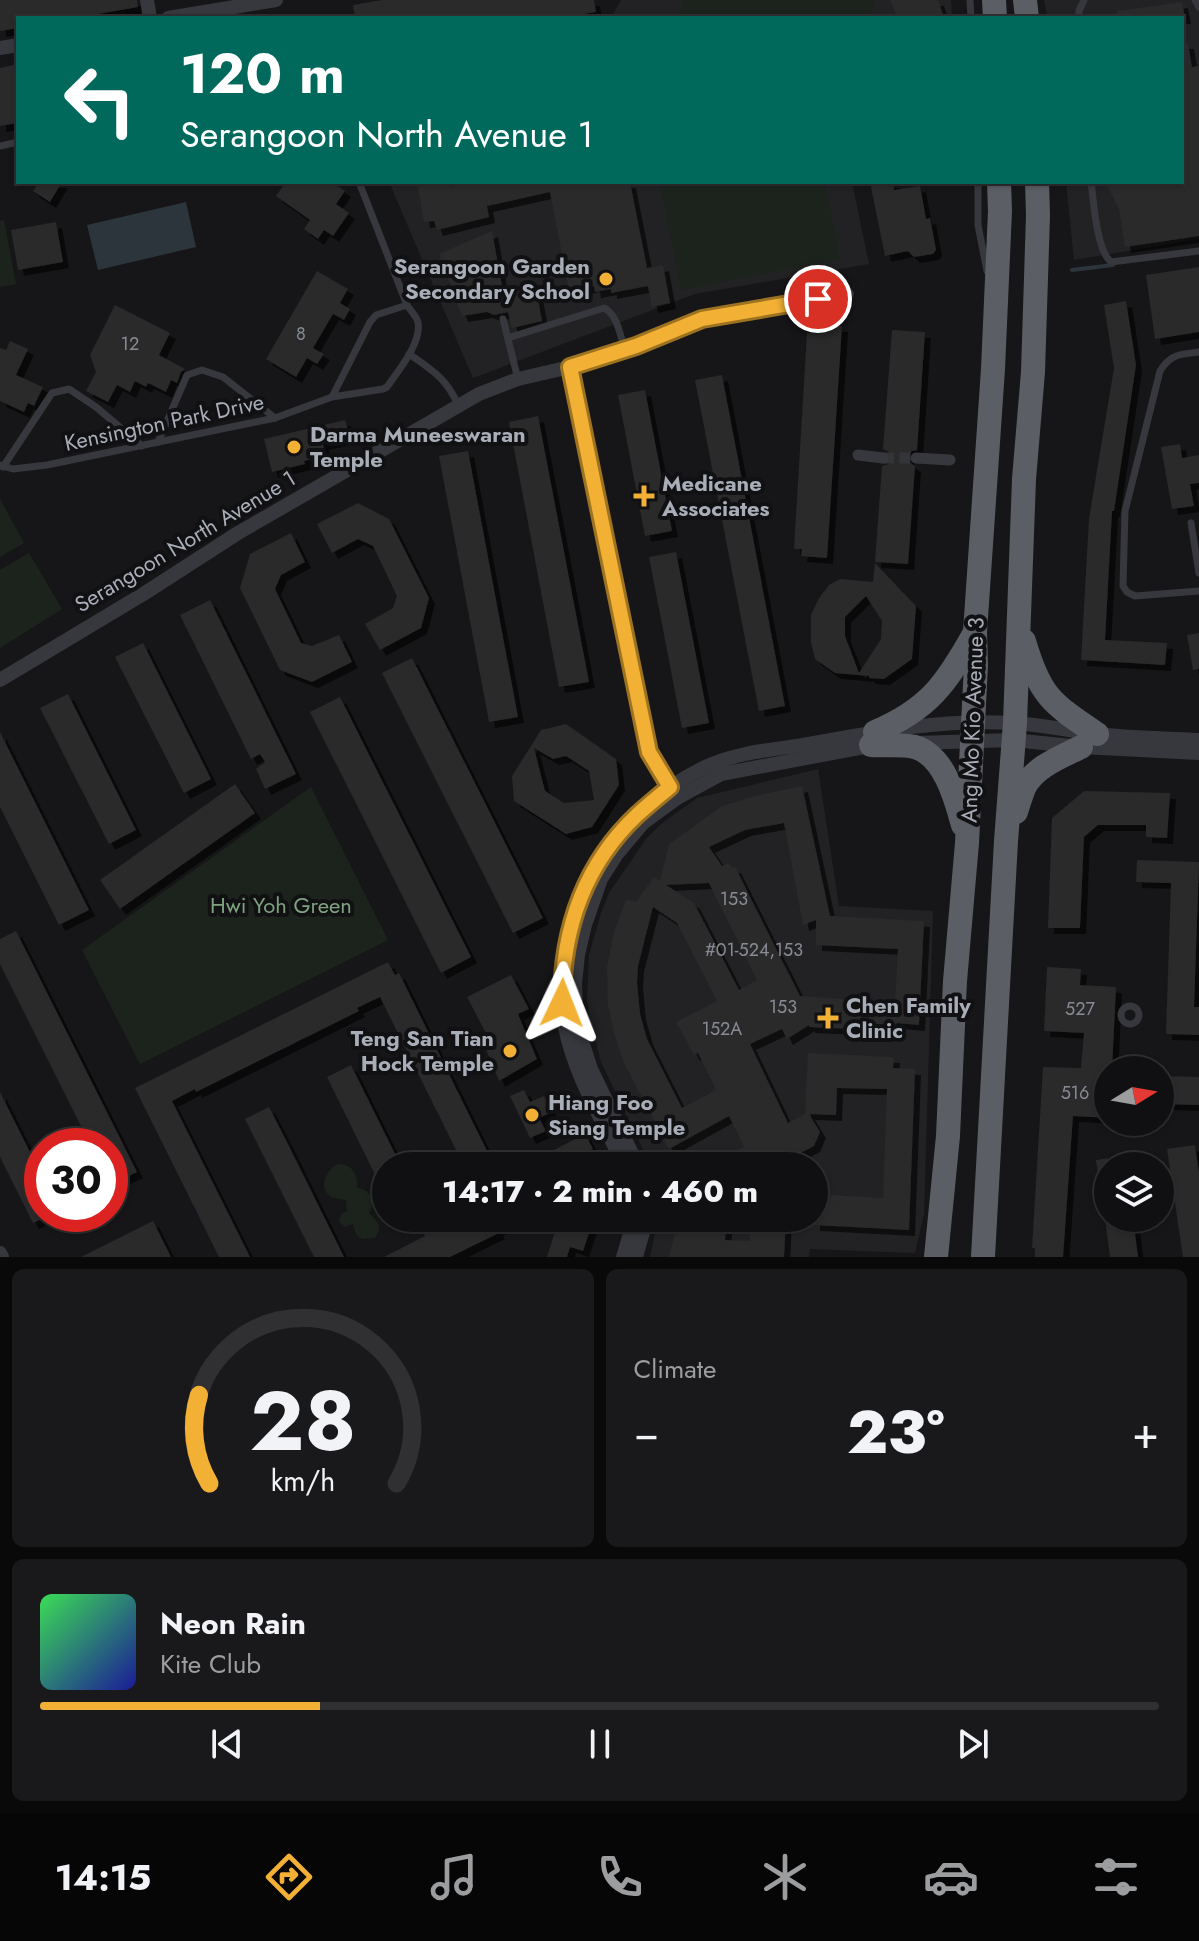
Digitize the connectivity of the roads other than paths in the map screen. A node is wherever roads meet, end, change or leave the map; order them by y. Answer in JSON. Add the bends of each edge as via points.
{"nodes":[{"id":1,"x":276,"y":0,"type":"edge"},
{"id":2,"x":1195,"y":0,"type":"edge"},
{"id":3,"x":1199,"y":7,"type":"edge"},
{"id":4,"x":180,"y":16,"type":"edge"},
{"id":5,"x":360,"y":184,"type":"edge"},
{"id":6,"x":978,"y":184,"type":"edge"},
{"id":7,"x":999,"y":184,"type":"edge"},
{"id":8,"x":1037,"y":184,"type":"edge"},
{"id":9,"x":1091,"y":184,"type":"edge"},
{"id":10,"x":1199,"y":251,"type":"edge"},
{"id":11,"x":847,"y":294,"type":"dead end"},
{"id":12,"x":407,"y":305,"type":"junction"},
{"id":13,"x":995,"y":313,"type":"junction"},
{"id":14,"x":503,"y":319,"type":"dead end"},
{"id":15,"x":508,"y":338,"type":"junction"},
{"id":16,"x":625,"y":350,"type":"junction"},
{"id":17,"x":1199,"y":352,"type":"edge"},
{"id":18,"x":409,"y":354,"type":"junction"},
{"id":19,"x":570,"y":367,"type":"junction"},
{"id":20,"x":518,"y":379,"type":"junction"},
{"id":21,"x":332,"y":397,"type":"junction"},
{"id":22,"x":458,"y":405,"type":"junction"},
{"id":23,"x":275,"y":418,"type":"junction"},
{"id":24,"x":989,"y":433,"type":"junction"},
{"id":25,"x":1028,"y":439,"type":"junction"},
{"id":26,"x":158,"y":442,"type":"junction"},
{"id":27,"x":142,"y":446,"type":"junction"},
{"id":28,"x":858,"y":455,"type":"dead end"},
{"id":29,"x":883,"y":458,"type":"tunnel mouth"},
{"id":30,"x":916,"y":458,"type":"tunnel mouth"},
{"id":31,"x":950,"y":460,"type":"dead end"},
{"id":32,"x":2,"y":466,"type":"edge"},
{"id":33,"x":1191,"y":523,"type":"dead end"},
{"id":34,"x":1199,"y":573,"type":"edge"},
{"id":35,"x":1199,"y":591,"type":"edge"},
{"id":36,"x":1019,"y":624,"type":"junction"},
{"id":37,"x":975,"y":632,"type":"junction"},
{"id":38,"x":0,"y":680,"type":"edge"},
{"id":39,"x":973,"y":731,"type":"junction"},
{"id":40,"x":1014,"y":732,"type":"junction"},
{"id":41,"x":873,"y":739,"type":"junction"},
{"id":42,"x":1199,"y":740,"type":"edge"},
{"id":43,"x":1089,"y":741,"type":"junction"},
{"id":44,"x":1199,"y":753,"type":"edge"},
{"id":45,"x":674,"y":792,"type":"junction"},
{"id":46,"x":1006,"y":841,"type":"junction"},
{"id":47,"x":967,"y":843,"type":"junction"},
{"id":48,"x":589,"y":1082,"type":"junction"},
{"id":49,"x":618,"y":1152,"type":"edge"},
{"id":50,"x":630,"y":1152,"type":"edge"},
{"id":51,"x":631,"y":1232,"type":"edge"},
{"id":52,"x":643,"y":1232,"type":"edge"},
{"id":53,"x":623,"y":1257,"type":"edge"},
{"id":54,"x":636,"y":1257,"type":"edge"},
{"id":55,"x":936,"y":1257,"type":"edge"},
{"id":56,"x":983,"y":1257,"type":"edge"}],
"edges":[{"from":1,"to":4,"type":"street"},
{"from":2,"to":3,"type":"lane"},
{"from":5,"to":12,"type":"lane","name":"Kensington Park Drive"},
{"from":6,"to":13,"type":"lane","via":[[978,225]]},
{"from":7,"to":13,"type":"highway","name":"Ang Mo Kio Avenue 3"},
{"from":8,"to":25,"type":"highway","name":"Ang Mo Kio Avenue 3"},
{"from":9,"to":10,"type":"lane","via":[[1101,243],[1111,262]]},
{"from":11,"to":16,"type":"street","name":"Serangoon North Avenue 1","via":[[702,319]]},
{"from":12,"to":18,"type":"lane","name":"Kensington Park Drive","via":[[418,321]]},
{"from":12,"to":21,"type":"lane","via":[[370,322]]},
{"from":13,"to":24,"type":"highway","name":"Ang Mo Kio Avenue 3"},
{"from":14,"to":15,"type":"lane"},
{"from":15,"to":16,"type":"lane","via":[[604,308],[614,318]]},
{"from":15,"to":20,"type":"lane"},
{"from":16,"to":19,"type":"street","name":"Serangoon North Avenue 1"},
{"from":17,"to":35,"type":"lane","via":[[1172,356],[1160,371],[1125,511],[1123,586],[1135,596]]},
{"from":18,"to":21,"type":"lane","name":"Kensington Park Drive","via":[[385,388]]},
{"from":18,"to":22,"type":"lane","via":[[438,373]]},
{"from":19,"to":20,"type":"street","name":"Serangoon North Avenue 1"},
{"from":19,"to":45,"type":"street","via":[[649,752]]},
{"from":20,"to":22,"type":"street","name":"Serangoon North Avenue 1"},
{"from":21,"to":23,"type":"lane","name":"Kensington Park Drive"},
{"from":22,"to":38,"type":"street","name":"Serangoon North Avenue 1"},
{"from":23,"to":26,"type":"lane","name":"Kensington Park Drive"},
{"from":23,"to":26,"type":"lane","via":[[223,377],[202,370],[187,375]]},
{"from":24,"to":25,"type":"highway","via":[[999,442]]},
{"from":24,"to":37,"type":"highway","name":"Ang Mo Kio Avenue 3"},
{"from":25,"to":36,"type":"highway","name":"Ang Mo Kio Avenue 3"},
{"from":26,"to":27,"type":"lane","name":"Kensington Park Drive"},
{"from":27,"to":32,"type":"lane","name":"Kensington Park Drive","via":[[47,465]]},
{"from":27,"to":32,"type":"lane","via":[[69,389],[52,393]]},
{"from":28,"to":29,"type":"street"},
{"from":30,"to":31,"type":"street"},
{"from":33,"to":34,"type":"lane"},
{"from":36,"to":40,"type":"highway","name":"Ang Mo Kio Avenue 3"},
{"from":36,"to":43,"type":"highway","via":[[1045,693]]},
{"from":37,"to":39,"type":"highway","name":"Ang Mo Kio Avenue 3"},
{"from":37,"to":41,"type":"highway","via":[[927,701]]},
{"from":39,"to":40,"type":"street"},
{"from":39,"to":41,"type":"street"},
{"from":39,"to":47,"type":"highway","name":"Ang Mo Kio Avenue 3"},
{"from":40,"to":43,"type":"street"},
{"from":40,"to":43,"type":"street"},
{"from":40,"to":46,"type":"highway","name":"Ang Mo Kio Avenue 3"},
{"from":41,"to":45,"type":"street","via":[[721,774]]},
{"from":41,"to":47,"type":"highway","via":[[917,748],[933,759],[949,783]]},
{"from":42,"to":43,"type":"street"},
{"from":43,"to":44,"type":"street"},
{"from":43,"to":46,"type":"highway","via":[[1036,773],[1025,786]]},
{"from":45,"to":48,"type":"street","via":[[635,816],[607,850],[575,910],[562,1003],[583,1049]]},
{"from":46,"to":56,"type":"highway","name":"Ang Mo Kio Avenue 3"},
{"from":47,"to":55,"type":"highway","name":"Ang Mo Kio Avenue 3"},
{"from":48,"to":49,"type":"street"},
{"from":48,"to":50,"type":"street"},
{"from":51,"to":53,"type":"street"},
{"from":52,"to":54,"type":"street"}]}
